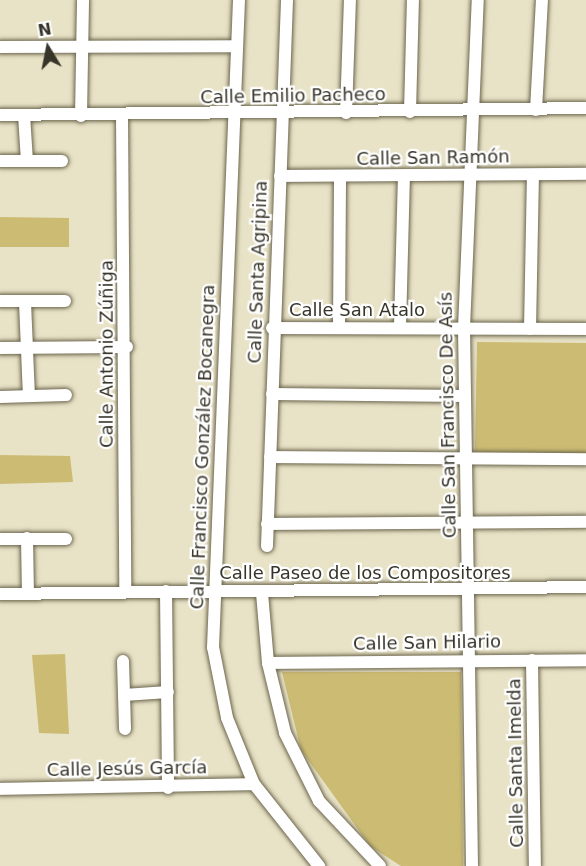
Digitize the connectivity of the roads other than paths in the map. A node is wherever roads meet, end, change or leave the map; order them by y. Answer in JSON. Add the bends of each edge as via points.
{"nodes":[{"id":1,"x":83,"y":0,"type":"edge"},
{"id":2,"x":239,"y":0,"type":"edge"},
{"id":3,"x":287,"y":0,"type":"edge"},
{"id":4,"x":350,"y":0,"type":"edge"},
{"id":5,"x":413,"y":0,"type":"edge"},
{"id":6,"x":478,"y":0,"type":"edge"},
{"id":7,"x":542,"y":0,"type":"edge"},
{"id":8,"x":237,"y":46,"type":"junction"},
{"id":9,"x":0,"y":47,"type":"edge"},
{"id":10,"x":84,"y":47,"type":"junction"},
{"id":11,"x":586,"y":108,"type":"edge"},
{"id":12,"x":537,"y":110,"type":"junction"},
{"id":13,"x":410,"y":112,"type":"junction"},
{"id":14,"x":472,"y":112,"type":"junction"},
{"id":15,"x":346,"y":113,"type":"junction"},
{"id":16,"x":283,"y":114,"type":"junction"},
{"id":17,"x":0,"y":115,"type":"edge"},
{"id":18,"x":24,"y":115,"type":"junction"},
{"id":19,"x":122,"y":115,"type":"junction"},
{"id":20,"x":235,"y":115,"type":"junction"},
{"id":21,"x":81,"y":116,"type":"junction"},
{"id":22,"x":0,"y":161,"type":"edge"},
{"id":23,"x":62,"y":161,"type":"dead end"},
{"id":24,"x":27,"y":162,"type":"junction"},
{"id":25,"x":586,"y":174,"type":"edge"},
{"id":26,"x":280,"y":176,"type":"junction"},
{"id":27,"x":468,"y":176,"type":"junction"},
{"id":28,"x":533,"y":176,"type":"junction"},
{"id":29,"x":340,"y":177,"type":"junction"},
{"id":30,"x":404,"y":177,"type":"junction"},
{"id":31,"x":0,"y":301,"type":"edge"},
{"id":32,"x":65,"y":301,"type":"dead end"},
{"id":33,"x":25,"y":302,"type":"junction"},
{"id":34,"x":339,"y":326,"type":"junction"},
{"id":35,"x":400,"y":327,"type":"junction"},
{"id":36,"x":272,"y":328,"type":"junction"},
{"id":37,"x":464,"y":328,"type":"junction"},
{"id":38,"x":530,"y":329,"type":"junction"},
{"id":39,"x":586,"y":329,"type":"edge"},
{"id":40,"x":127,"y":347,"type":"junction"},
{"id":41,"x":0,"y":348,"type":"edge"},
{"id":42,"x":27,"y":348,"type":"junction"},
{"id":43,"x":272,"y":394,"type":"junction"},
{"id":44,"x":66,"y":395,"type":"dead end"},
{"id":45,"x":29,"y":396,"type":"junction"},
{"id":46,"x":464,"y":396,"type":"junction"},
{"id":47,"x":0,"y":397,"type":"edge"},
{"id":48,"x":270,"y":457,"type":"junction"},
{"id":49,"x":465,"y":457,"type":"junction"},
{"id":50,"x":586,"y":459,"type":"edge"},
{"id":51,"x":586,"y":522,"type":"edge"},
{"id":52,"x":466,"y":523,"type":"junction"},
{"id":53,"x":267,"y":524,"type":"junction"},
{"id":54,"x":0,"y":538,"type":"edge"},
{"id":55,"x":27,"y":538,"type":"junction"},
{"id":56,"x":66,"y":538,"type":"dead end"},
{"id":57,"x":267,"y":546,"type":"dead end"},
{"id":58,"x":586,"y":588,"type":"edge"},
{"id":59,"x":166,"y":591,"type":"junction"},
{"id":60,"x":470,"y":591,"type":"junction"},
{"id":61,"x":125,"y":592,"type":"junction"},
{"id":62,"x":213,"y":592,"type":"junction"},
{"id":63,"x":28,"y":593,"type":"junction"},
{"id":64,"x":262,"y":593,"type":"junction"},
{"id":65,"x":0,"y":594,"type":"edge"},
{"id":66,"x":470,"y":660,"type":"junction"},
{"id":67,"x":532,"y":660,"type":"junction"},
{"id":68,"x":586,"y":660,"type":"edge"},
{"id":69,"x":123,"y":661,"type":"dead end"},
{"id":70,"x":267,"y":663,"type":"junction"},
{"id":71,"x":168,"y":692,"type":"junction"},
{"id":72,"x":124,"y":694,"type":"junction"},
{"id":73,"x":125,"y":729,"type":"dead end"},
{"id":74,"x":254,"y":784,"type":"junction"},
{"id":75,"x":168,"y":788,"type":"junction"},
{"id":76,"x":0,"y":789,"type":"edge"},
{"id":77,"x":320,"y":866,"type":"edge"},
{"id":78,"x":380,"y":866,"type":"edge"},
{"id":79,"x":472,"y":866,"type":"edge"},
{"id":80,"x":535,"y":866,"type":"edge"}],
"edges":[{"from":1,"to":10,"type":"street"},
{"from":2,"to":8,"type":"street","name":"Calle Francisco González Bocanegra"},
{"from":3,"to":16,"type":"street","name":"Calle Santa Agripina"},
{"from":4,"to":15,"type":"street"},
{"from":5,"to":13,"type":"street"},
{"from":6,"to":14,"type":"street","name":"Calle San Francisco De Asís"},
{"from":7,"to":12,"type":"street"},
{"from":8,"to":10,"type":"street"},
{"from":8,"to":20,"type":"street","name":"Calle Francisco González Bocanegra"},
{"from":9,"to":10,"type":"street"},
{"from":10,"to":21,"type":"street"},
{"from":11,"to":12,"type":"street","name":"Calle Emilio Pacheco"},
{"from":12,"to":14,"type":"street","name":"Calle Emilio Pacheco"},
{"from":13,"to":14,"type":"street","name":"Calle Emilio Pacheco"},
{"from":13,"to":15,"type":"street","name":"Calle Emilio Pacheco"},
{"from":14,"to":27,"type":"street","name":"Calle San Francisco De Asís"},
{"from":15,"to":16,"type":"street","name":"Calle Emilio Pacheco"},
{"from":16,"to":20,"type":"street","name":"Calle Emilio Pacheco"},
{"from":16,"to":26,"type":"street","name":"Calle Santa Agripina"},
{"from":17,"to":18,"type":"street","name":"Calle Emilio Pacheco"},
{"from":18,"to":21,"type":"street","name":"Calle Emilio Pacheco"},
{"from":18,"to":24,"type":"street"},
{"from":19,"to":20,"type":"street","name":"Calle Emilio Pacheco"},
{"from":19,"to":21,"type":"street","name":"Calle Emilio Pacheco"},
{"from":19,"to":40,"type":"street","name":"Calle Antonio Zúñiga"},
{"from":20,"to":62,"type":"street","name":"Calle Francisco González Bocanegra"},
{"from":22,"to":24,"type":"street"},
{"from":23,"to":24,"type":"street"},
{"from":25,"to":28,"type":"street","name":"Calle San Ramón"},
{"from":26,"to":29,"type":"street","name":"Calle San Ramón"},
{"from":26,"to":36,"type":"street","name":"Calle Santa Agripina"},
{"from":27,"to":28,"type":"street","name":"Calle San Ramón"},
{"from":27,"to":30,"type":"street","name":"Calle San Ramón"},
{"from":27,"to":37,"type":"street","name":"Calle San Francisco De Asís"},
{"from":28,"to":38,"type":"street"},
{"from":29,"to":30,"type":"street","name":"Calle San Ramón"},
{"from":29,"to":34,"type":"street"},
{"from":30,"to":35,"type":"street"},
{"from":31,"to":33,"type":"street"},
{"from":32,"to":33,"type":"street"},
{"from":33,"to":42,"type":"street"},
{"from":34,"to":35,"type":"street","name":"Calle San Atalo"},
{"from":34,"to":36,"type":"street","name":"Calle San Atalo"},
{"from":35,"to":37,"type":"street","name":"Calle San Atalo"},
{"from":36,"to":43,"type":"street","name":"Calle Santa Agripina"},
{"from":37,"to":38,"type":"street","name":"Calle San Atalo"},
{"from":37,"to":46,"type":"street","name":"Calle San Francisco De Asís"},
{"from":38,"to":39,"type":"street","name":"Calle San Atalo"},
{"from":40,"to":42,"type":"street"},
{"from":40,"to":61,"type":"street","name":"Calle Antonio Zúñiga"},
{"from":41,"to":42,"type":"street"},
{"from":42,"to":45,"type":"street"},
{"from":43,"to":46,"type":"street"},
{"from":43,"to":48,"type":"street","name":"Calle Santa Agripina"},
{"from":44,"to":45,"type":"street"},
{"from":45,"to":47,"type":"street"},
{"from":46,"to":49,"type":"street","name":"Calle San Francisco De Asís"},
{"from":48,"to":49,"type":"street"},
{"from":48,"to":53,"type":"street","name":"Calle Santa Agripina"},
{"from":49,"to":50,"type":"street"},
{"from":49,"to":52,"type":"street","name":"Calle San Francisco De Asís"},
{"from":51,"to":52,"type":"street"},
{"from":52,"to":53,"type":"street"},
{"from":52,"to":60,"type":"street","name":"Calle San Francisco De Asís"},
{"from":53,"to":57,"type":"street","name":"Calle Santa Agripina"},
{"from":54,"to":55,"type":"street"},
{"from":55,"to":56,"type":"street"},
{"from":55,"to":63,"type":"street"},
{"from":58,"to":60,"type":"street","name":"Calle Paseo de los Compositores"},
{"from":59,"to":61,"type":"street","name":"Calle Paseo de los Compositores"},
{"from":59,"to":62,"type":"street","name":"Calle Paseo de los Compositores"},
{"from":59,"to":71,"type":"street"},
{"from":60,"to":64,"type":"street","name":"Calle Paseo de los Compositores"},
{"from":60,"to":66,"type":"street","name":"Calle San Francisco De Asís"},
{"from":61,"to":63,"type":"street","name":"Calle Paseo de los Compositores"},
{"from":62,"to":64,"type":"street","name":"Calle Paseo de los Compositores"},
{"from":62,"to":74,"type":"street","name":"Calle Francisco González Bocanegra","via":[[218,681],[227,718]]},
{"from":63,"to":65,"type":"street","name":"Calle Paseo de los Compositores"},
{"from":64,"to":70,"type":"street"},
{"from":66,"to":67,"type":"street","name":"Calle San Hilario"},
{"from":66,"to":70,"type":"street","name":"Calle San Hilario"},
{"from":66,"to":79,"type":"street","name":"Calle San Francisco De Asís"},
{"from":67,"to":68,"type":"street","name":"Calle San Hilario"},
{"from":67,"to":80,"type":"street","name":"Calle Santa Imelda"},
{"from":69,"to":72,"type":"street"},
{"from":70,"to":78,"type":"street","via":[[276,709],[303,775],[325,808]]},
{"from":71,"to":72,"type":"street"},
{"from":71,"to":75,"type":"street"},
{"from":72,"to":73,"type":"street"},
{"from":74,"to":75,"type":"street","name":"Calle Jesús García"},
{"from":74,"to":77,"type":"street","name":"Calle Francisco González Bocanegra"},
{"from":75,"to":76,"type":"street","name":"Calle Jesús García"}]}
